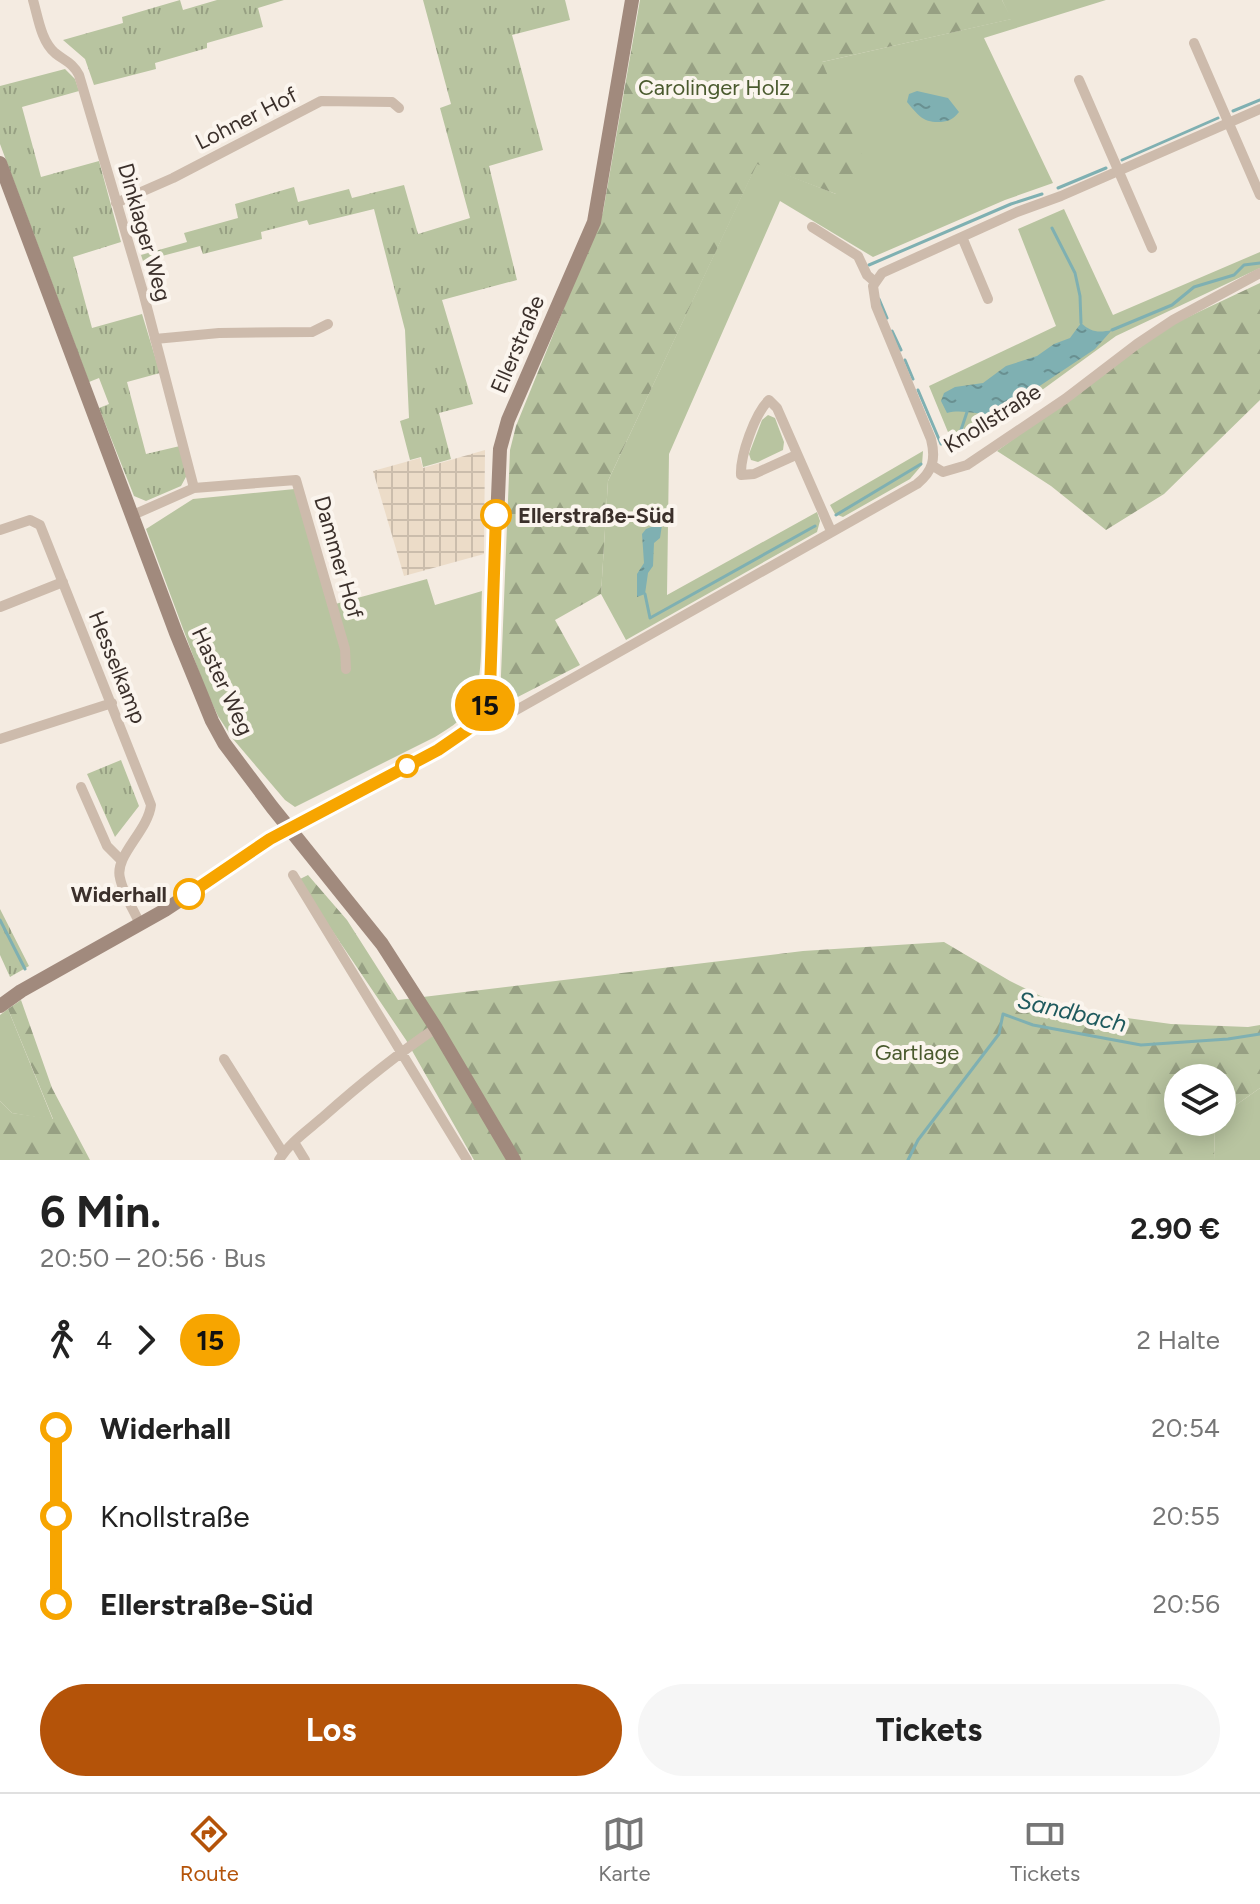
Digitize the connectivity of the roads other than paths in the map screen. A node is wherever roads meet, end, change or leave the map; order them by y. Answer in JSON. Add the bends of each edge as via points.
{"nodes":[{"id":1,"x":33,"y":0,"type":"edge"},
{"id":2,"x":632,"y":0,"type":"edge"},
{"id":3,"x":1194,"y":43,"type":"dead end"},
{"id":4,"x":1079,"y":80,"type":"dead end"},
{"id":5,"x":399,"y":108,"type":"dead end"},
{"id":6,"x":1260,"y":109,"type":"edge"},
{"id":7,"x":1229,"y":122,"type":"junction"},
{"id":8,"x":0,"y":163,"type":"edge"},
{"id":9,"x":1118,"y":171,"type":"junction"},
{"id":10,"x":1260,"y":195,"type":"edge"},
{"id":11,"x":116,"y":203,"type":"junction"},
{"id":12,"x":812,"y":227,"type":"dead end"},
{"id":13,"x":962,"y":237,"type":"junction"},
{"id":14,"x":1152,"y":248,"type":"dead end"},
{"id":15,"x":1260,"y":273,"type":"edge"},
{"id":16,"x":875,"y":282,"type":"junction"},
{"id":17,"x":988,"y":299,"type":"dead end"},
{"id":18,"x":328,"y":324,"type":"dead end"},
{"id":19,"x":155,"y":339,"type":"junction"},
{"id":20,"x":796,"y":455,"type":"junction"},
{"id":21,"x":933,"y":466,"type":"junction"},
{"id":22,"x":194,"y":488,"type":"junction"},
{"id":23,"x":133,"y":515,"type":"junction"},
{"id":24,"x":0,"y":530,"type":"edge"},
{"id":25,"x":831,"y":531,"type":"junction"},
{"id":26,"x":63,"y":582,"type":"junction"},
{"id":27,"x":0,"y":607,"type":"edge"},
{"id":28,"x":346,"y":669,"type":"dead end"},
{"id":29,"x":112,"y":703,"type":"junction"},
{"id":30,"x":484,"y":711,"type":"junction"},
{"id":31,"x":0,"y":739,"type":"edge"},
{"id":32,"x":81,"y":787,"type":"dead end"},
{"id":33,"x":289,"y":828,"type":"junction"},
{"id":34,"x":121,"y":860,"type":"junction"},
{"id":35,"x":293,"y":875,"type":"dead end"},
{"id":36,"x":140,"y":924,"type":"junction"},
{"id":37,"x":0,"y":1006,"type":"edge"},
{"id":38,"x":436,"y":1028,"type":"junction"},
{"id":39,"x":401,"y":1051,"type":"junction"},
{"id":40,"x":224,"y":1059,"type":"dead end"},
{"id":41,"x":294,"y":1142,"type":"junction"},
{"id":42,"x":281,"y":1156,"type":"edge"},
{"id":43,"x":305,"y":1160,"type":"edge"},
{"id":44,"x":467,"y":1160,"type":"edge"},
{"id":45,"x":514,"y":1160,"type":"edge"}],
"edges":[{"from":1,"to":11,"type":"street","name":"Dinklager Weg","via":[[46,41],[79,75]]},
{"from":2,"to":30,"type":"street","name":"Ellerstraße","via":[[594,222],[500,449],[490,689]]},
{"from":3,"to":7,"type":"street"},
{"from":4,"to":9,"type":"street"},
{"from":5,"to":11,"type":"street","name":"Lohner Hof","via":[[392,102],[321,101]]},
{"from":6,"to":7,"type":"street"},
{"from":7,"to":9,"type":"street"},
{"from":7,"to":10,"type":"street"},
{"from":8,"to":23,"type":"street","name":"Haster Weg"},
{"from":9,"to":13,"type":"street"},
{"from":9,"to":14,"type":"street"},
{"from":11,"to":19,"type":"street","name":"Dinklager Weg"},
{"from":12,"to":16,"type":"street","via":[[858,256]]},
{"from":13,"to":16,"type":"street","via":[[882,273]]},
{"from":13,"to":17,"type":"street"},
{"from":15,"to":21,"type":"street","name":"Knollstraße","via":[[1137,344],[967,465],[943,472]]},
{"from":16,"to":21,"type":"street","via":[[879,317],[931,439]]},
{"from":18,"to":19,"type":"street","via":[[312,332]]},
{"from":19,"to":22,"type":"street","name":"Dinklager Weg"},
{"from":20,"to":20,"type":"street","via":[[777,408],[769,400],[760,408],[741,475]]},
{"from":20,"to":25,"type":"street"},
{"from":21,"to":25,"type":"street","name":"Knollstraße","via":[[917,484]]},
{"from":22,"to":23,"type":"street","name":"Dammer Hof"},
{"from":22,"to":28,"type":"street","name":"Dammer Hof","via":[[296,480],[345,649]]},
{"from":23,"to":33,"type":"street","name":"Haster Weg","via":[[212,721]]},
{"from":24,"to":26,"type":"street","name":"Hesselkamp","via":[[30,520],[40,525]]},
{"from":25,"to":30,"type":"street","name":"Knollstraße","via":[[511,713]]},
{"from":26,"to":27,"type":"street"},
{"from":26,"to":29,"type":"street","name":"Hesselkamp"},
{"from":29,"to":31,"type":"street"},
{"from":29,"to":34,"type":"street","name":"Hesselkamp","via":[[151,805],[149,819]]},
{"from":30,"to":33,"type":"street","via":[[438,750]]},
{"from":32,"to":34,"type":"street","via":[[107,846]]},
{"from":33,"to":36,"type":"street"},
{"from":33,"to":38,"type":"street","name":"Haster Weg","via":[[382,944]]},
{"from":34,"to":36,"type":"street","via":[[120,880]]},
{"from":35,"to":39,"type":"street"},
{"from":36,"to":37,"type":"street"},
{"from":38,"to":39,"type":"street"},
{"from":38,"to":45,"type":"street","name":"Haster Weg"},
{"from":39,"to":41,"type":"street"},
{"from":39,"to":44,"type":"street"},
{"from":40,"to":42,"type":"street"},
{"from":41,"to":42,"type":"street"},
{"from":41,"to":43,"type":"street"}]}
